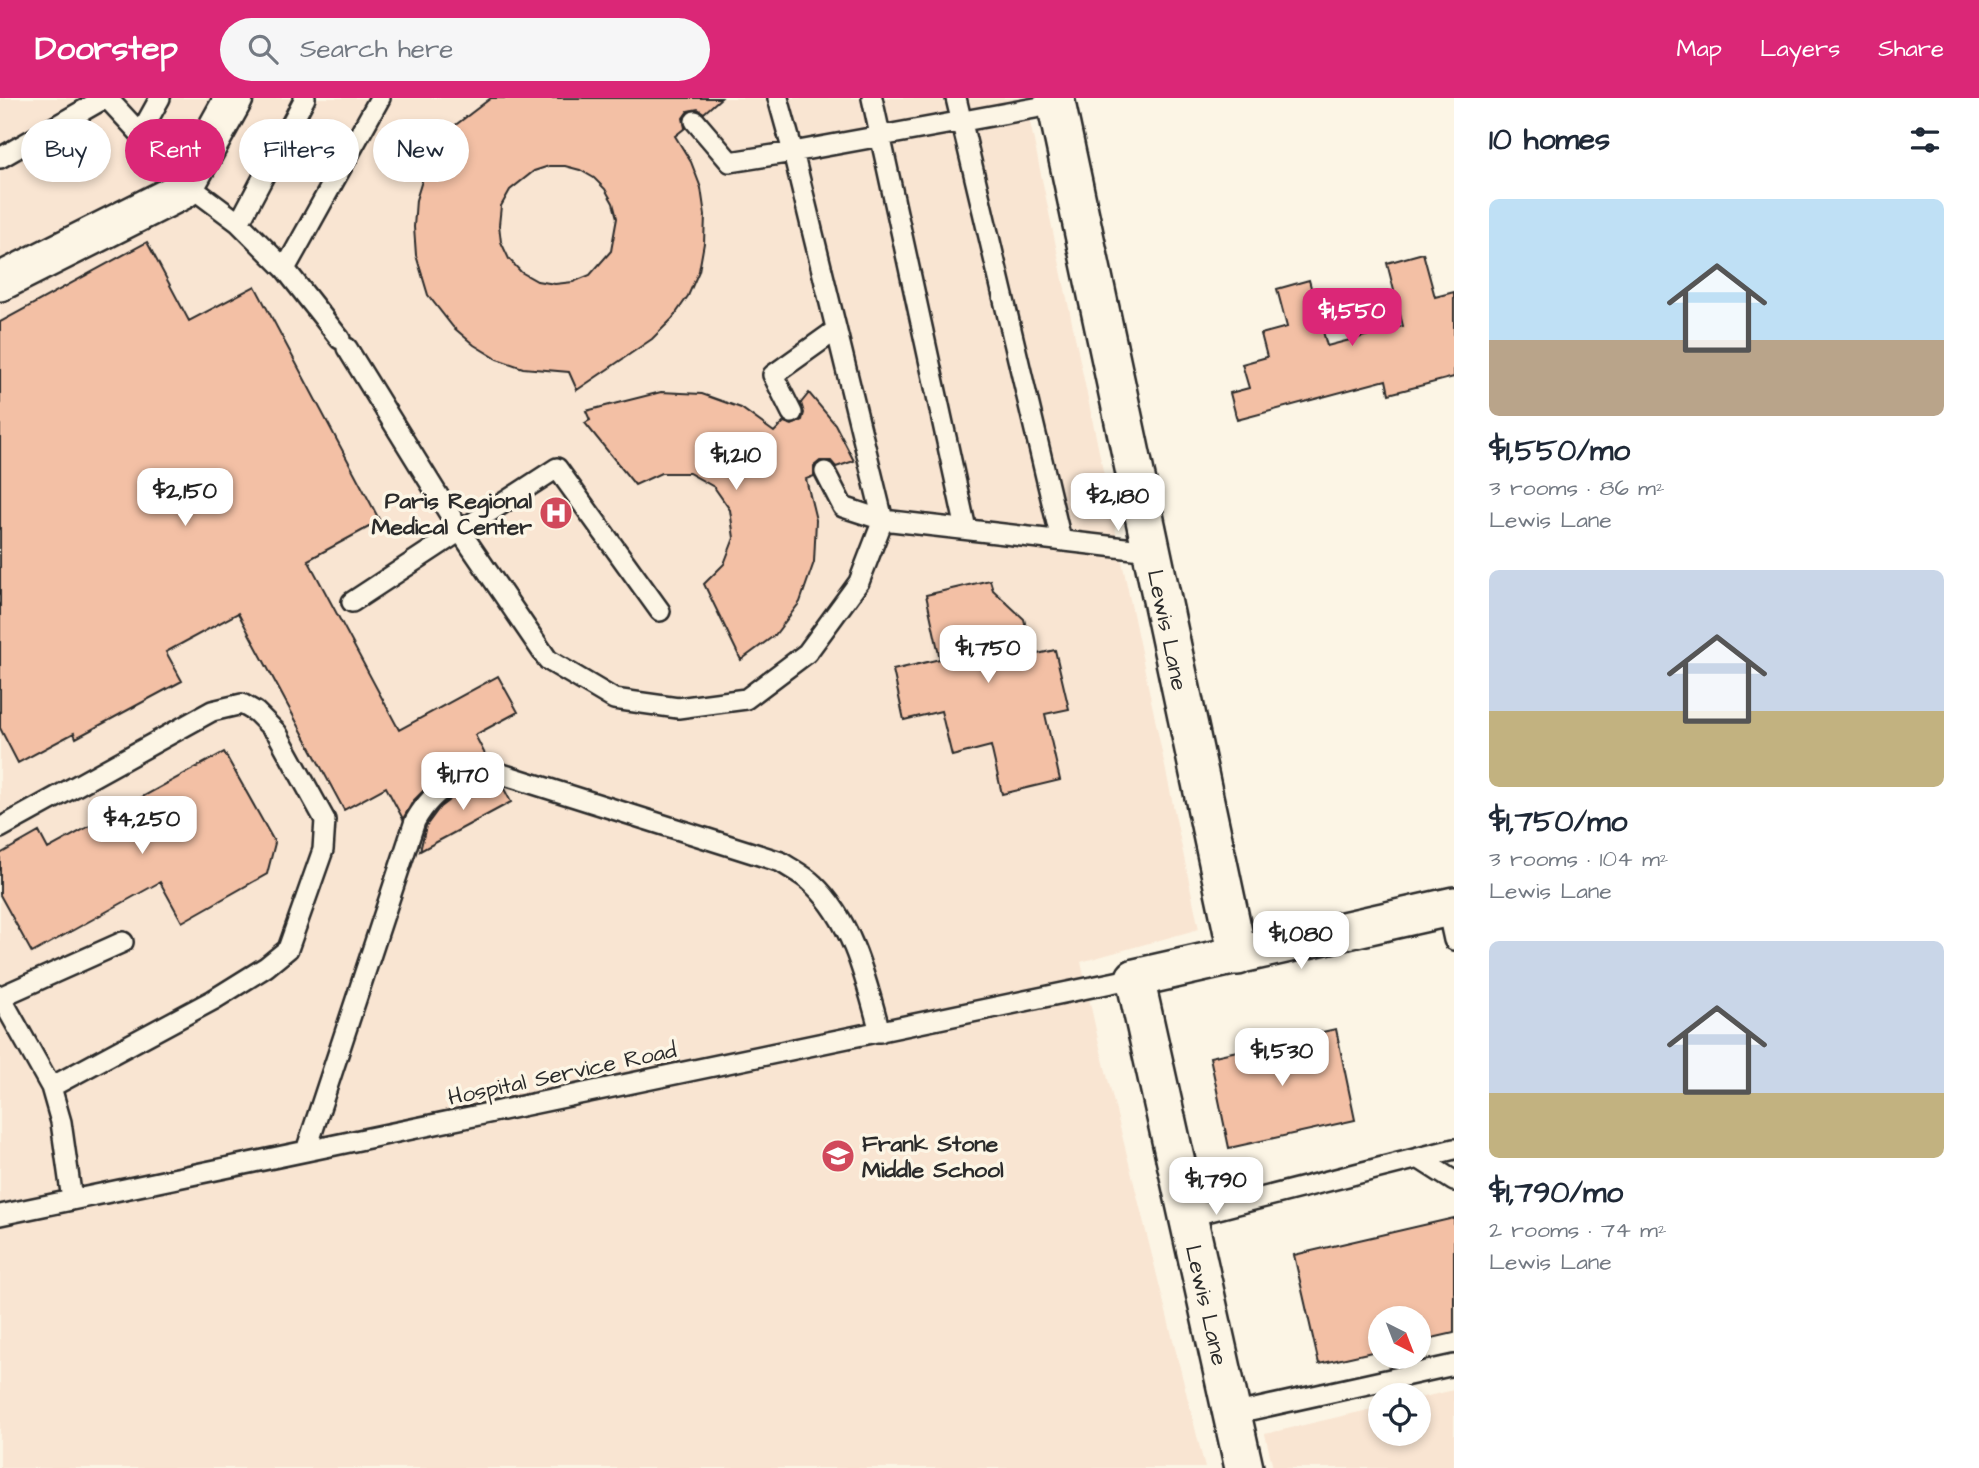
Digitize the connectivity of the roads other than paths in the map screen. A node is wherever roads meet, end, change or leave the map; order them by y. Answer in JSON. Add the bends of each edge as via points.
{"nodes":[{"id":1,"x":106,"y":98,"type":"edge"},
{"id":2,"x":160,"y":98,"type":"edge"},
{"id":3,"x":234,"y":98,"type":"edge"},
{"id":4,"x":304,"y":98,"type":"edge"},
{"id":5,"x":380,"y":98,"type":"edge"},
{"id":6,"x":778,"y":98,"type":"edge"},
{"id":7,"x":872,"y":98,"type":"edge"},
{"id":8,"x":956,"y":98,"type":"edge"},
{"id":9,"x":1056,"y":101,"type":"edge"},
{"id":10,"x":126,"y":119,"type":"edge"},
{"id":11,"x":148,"y":119,"type":"edge"},
{"id":12,"x":695,"y":121,"type":"dead end"},
{"id":13,"x":960,"y":121,"type":"junction"},
{"id":14,"x":882,"y":135,"type":"junction"},
{"id":15,"x":793,"y":152,"type":"junction"},
{"id":16,"x":0,"y":158,"type":"edge"},
{"id":17,"x":187,"y":184,"type":"junction"},
{"id":18,"x":239,"y":223,"type":"junction"},
{"id":19,"x":285,"y":269,"type":"junction"},
{"id":20,"x":0,"y":282,"type":"edge"},
{"id":21,"x":836,"y":330,"type":"junction"},
{"id":22,"x":792,"y":413,"type":"dead end"},
{"id":23,"x":825,"y":472,"type":"dead end"},
{"id":24,"x":883,"y":520,"type":"junction"},
{"id":25,"x":966,"y":529,"type":"junction"},
{"id":26,"x":460,"y":531,"type":"junction"},
{"id":27,"x":1060,"y":540,"type":"junction"},
{"id":28,"x":1152,"y":551,"type":"junction"},
{"id":29,"x":352,"y":603,"type":"dead end"},
{"id":30,"x":660,"y":611,"type":"dead end"},
{"id":31,"x":0,"y":828,"type":"edge"},
{"id":32,"x":1452,"y":918,"type":"edge"},
{"id":33,"x":123,"y":942,"type":"dead end"},
{"id":34,"x":1238,"y":956,"type":"junction"},
{"id":35,"x":1135,"y":978,"type":"junction"},
{"id":36,"x":0,"y":997,"type":"edge"},
{"id":37,"x":880,"y":1032,"type":"junction"},
{"id":38,"x":51,"y":1087,"type":"junction"},
{"id":39,"x":1454,"y":1149,"type":"edge"},
{"id":40,"x":306,"y":1151,"type":"junction"},
{"id":41,"x":1418,"y":1158,"type":"junction"},
{"id":42,"x":1454,"y":1181,"type":"edge"},
{"id":43,"x":72,"y":1200,"type":"junction"},
{"id":44,"x":0,"y":1215,"type":"edge"},
{"id":45,"x":1186,"y":1217,"type":"junction"},
{"id":46,"x":1454,"y":1365,"type":"edge"},
{"id":47,"x":1232,"y":1414,"type":"junction"},
{"id":48,"x":1244,"y":1468,"type":"edge"}],
"edges":[{"from":1,"to":10,"type":"lane"},
{"from":1,"to":16,"type":"lane"},
{"from":2,"to":11,"type":"lane"},
{"from":3,"to":17,"type":"street"},
{"from":4,"to":18,"type":"lane"},
{"from":5,"to":19,"type":"lane"},
{"from":6,"to":15,"type":"lane"},
{"from":7,"to":14,"type":"lane"},
{"from":8,"to":13,"type":"lane"},
{"from":9,"to":13,"type":"lane"},
{"from":9,"to":28,"type":"street","name":"Lewis Lane"},
{"from":12,"to":15,"type":"lane","via":[[730,162]]},
{"from":13,"to":14,"type":"lane"},
{"from":13,"to":27,"type":"lane"},
{"from":14,"to":15,"type":"lane"},
{"from":14,"to":25,"type":"lane"},
{"from":15,"to":21,"type":"lane"},
{"from":17,"to":18,"type":"lane"},
{"from":17,"to":20,"type":"street"},
{"from":18,"to":19,"type":"lane"},
{"from":19,"to":26,"type":"lane","via":[[344,343]]},
{"from":21,"to":22,"type":"lane","via":[[773,375]]},
{"from":21,"to":24,"type":"lane"},
{"from":23,"to":24,"type":"lane","via":[[843,507]]},
{"from":24,"to":25,"type":"lane"},
{"from":24,"to":26,"type":"lane","via":[[859,582],[807,653],[746,699],[678,708],[614,699],[548,660]]},
{"from":25,"to":27,"type":"lane"},
{"from":26,"to":29,"type":"lane"},
{"from":26,"to":30,"type":"lane","via":[[557,468]]},
{"from":27,"to":28,"type":"lane"},
{"from":28,"to":34,"type":"street","name":"Lewis Lane"},
{"from":31,"to":38,"type":"lane","via":[[212,711],[242,704],[277,733],[325,820],[323,850],[288,948],[213,1000]]},
{"from":32,"to":34,"type":"street"},
{"from":33,"to":36,"type":"lane"},
{"from":34,"to":35,"type":"street"},
{"from":35,"to":37,"type":"lane","name":"Hospital Service Road"},
{"from":35,"to":45,"type":"street","name":"Lewis Lane"},
{"from":36,"to":38,"type":"lane"},
{"from":37,"to":40,"type":"lane","name":"Hospital Service Road"},
{"from":37,"to":40,"type":"lane","via":[[864,972],[847,932],[812,883],[781,862],[502,774],[482,773],[458,778],[440,789],[415,821]]},
{"from":38,"to":43,"type":"lane"},
{"from":39,"to":41,"type":"lane"},
{"from":40,"to":43,"type":"lane","name":"Hospital Service Road"},
{"from":41,"to":42,"type":"lane"},
{"from":41,"to":45,"type":"lane"},
{"from":43,"to":44,"type":"lane","name":"Hospital Service Road"},
{"from":45,"to":47,"type":"street","name":"Lewis Lane"},
{"from":46,"to":47,"type":"lane"},
{"from":47,"to":48,"type":"street","name":"Lewis Lane"}]}
